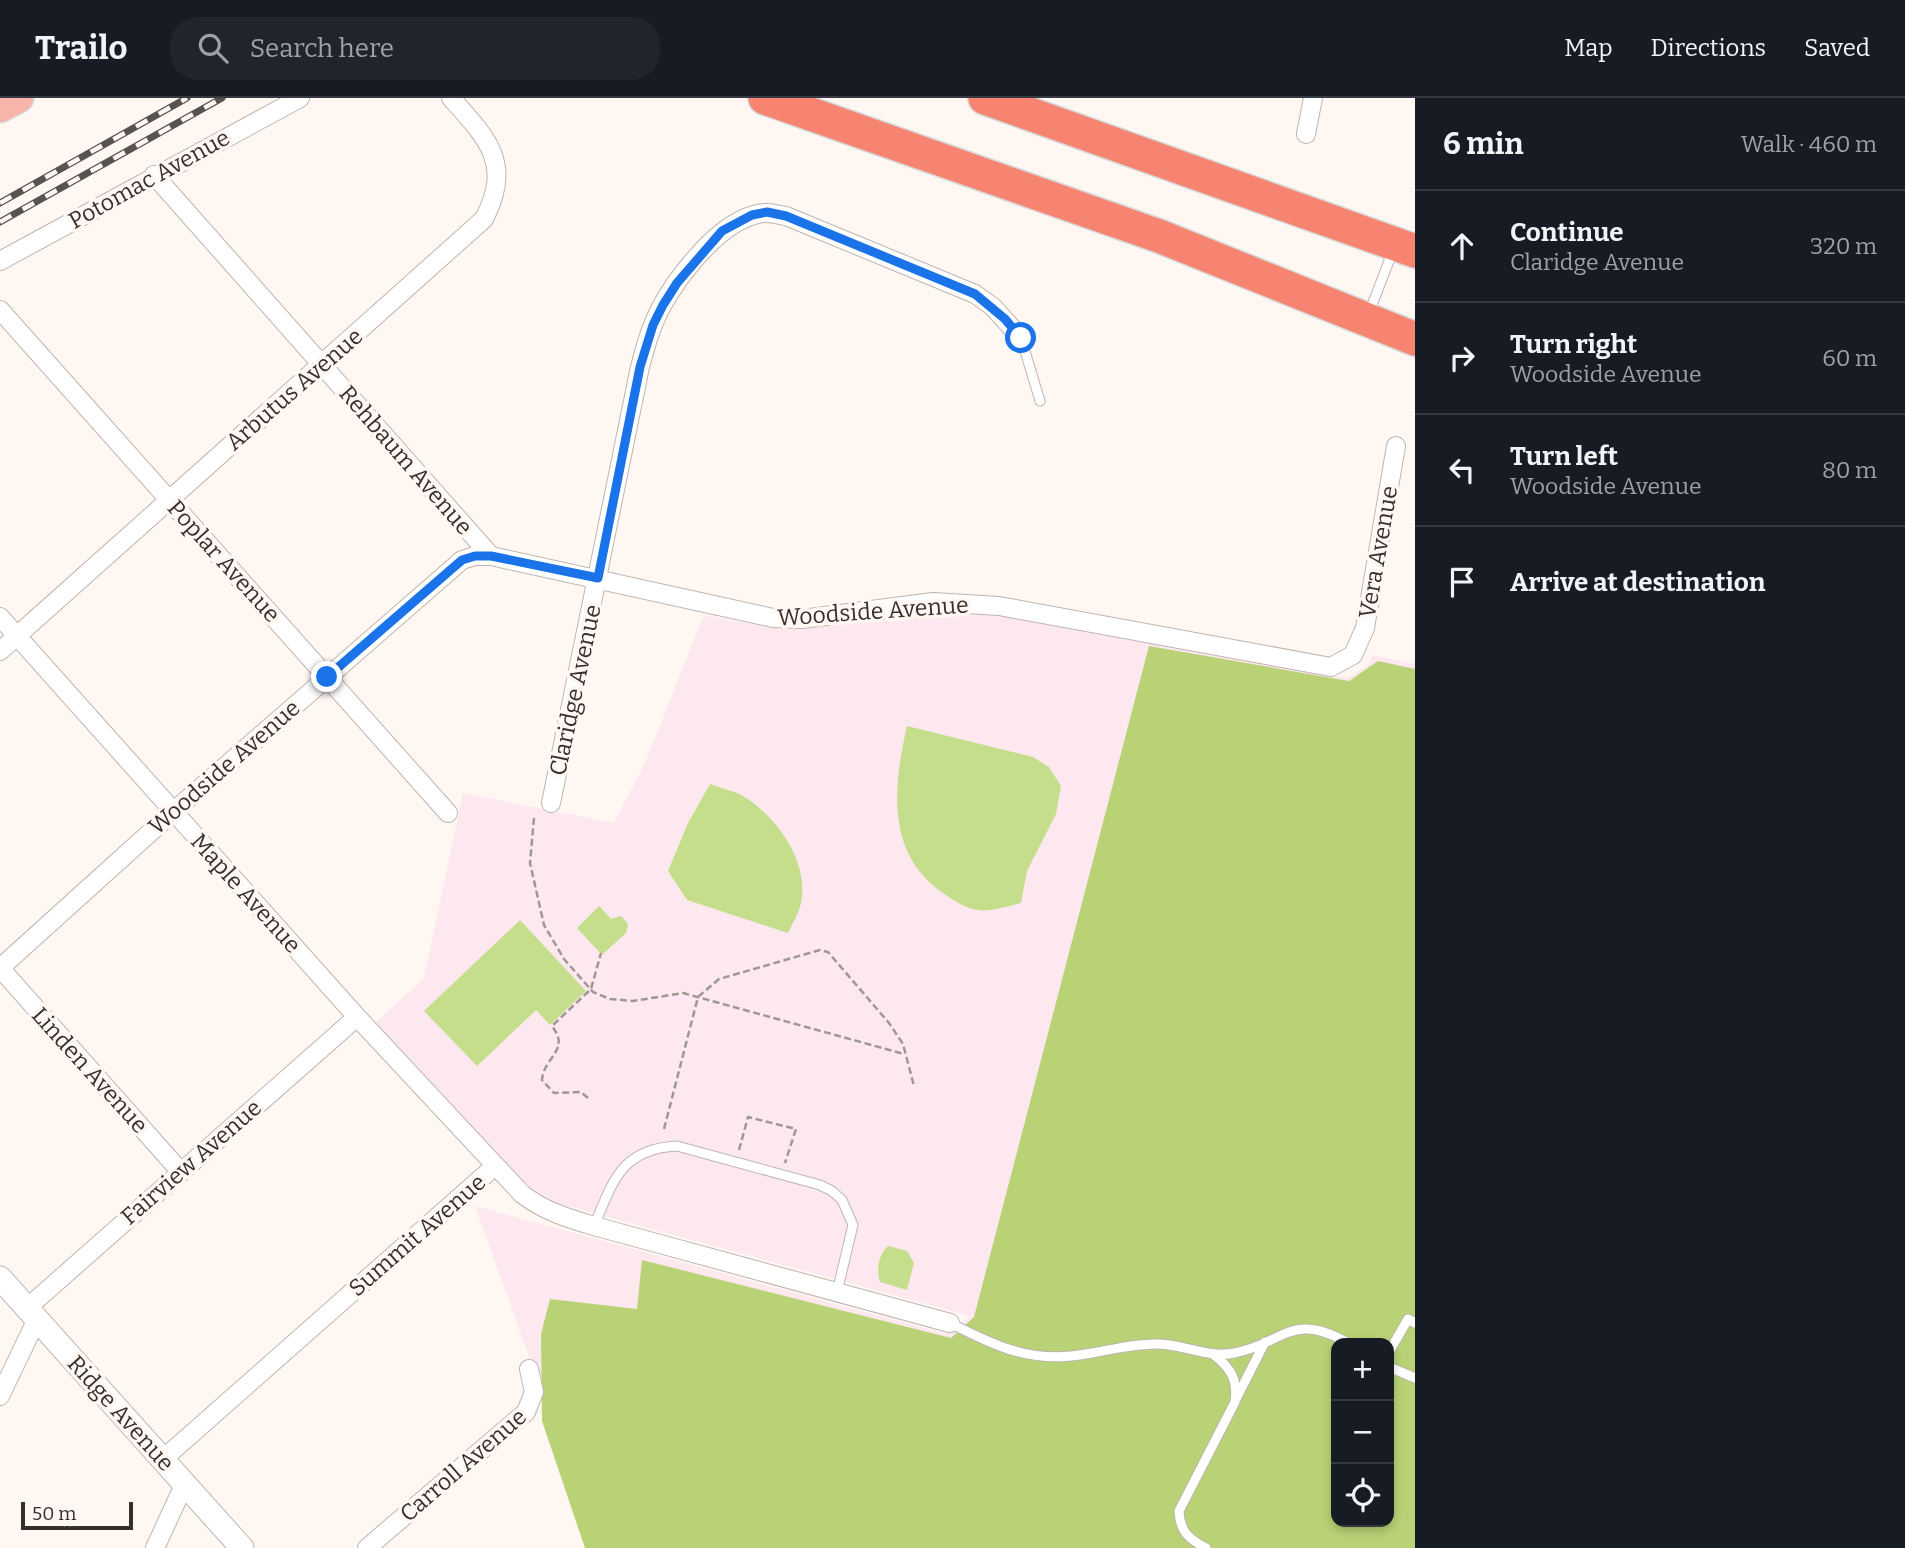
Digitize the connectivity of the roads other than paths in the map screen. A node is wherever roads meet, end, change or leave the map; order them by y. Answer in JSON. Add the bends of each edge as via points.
{"nodes":[{"id":1,"x":19,"y":98,"type":"edge"},
{"id":2,"x":300,"y":98,"type":"edge"},
{"id":3,"x":451,"y":98,"type":"edge"},
{"id":4,"x":765,"y":98,"type":"edge"},
{"id":5,"x":985,"y":98,"type":"edge"},
{"id":6,"x":1313,"y":98,"type":"edge"},
{"id":7,"x":0,"y":108,"type":"edge"},
{"id":8,"x":1306,"y":134,"type":"dead end"},
{"id":9,"x":154,"y":175,"type":"junction"},
{"id":10,"x":1406,"y":248,"type":"edge"},
{"id":11,"x":0,"y":261,"type":"edge"},
{"id":12,"x":0,"y":310,"type":"edge"},
{"id":13,"x":1367,"y":318,"type":"junction"},
{"id":14,"x":1021,"y":338,"type":"joint"},
{"id":15,"x":1415,"y":339,"type":"edge"},
{"id":16,"x":321,"y":364,"type":"junction"},
{"id":17,"x":1040,"y":401,"type":"dead end"},
{"id":18,"x":1396,"y":446,"type":"dead end"},
{"id":19,"x":169,"y":499,"type":"junction"},
{"id":20,"x":491,"y":556,"type":"junction"},
{"id":21,"x":598,"y":578,"type":"junction"},
{"id":22,"x":0,"y":617,"type":"edge"},
{"id":23,"x":17,"y":636,"type":"junction"},
{"id":24,"x":0,"y":651,"type":"edge"},
{"id":25,"x":1353,"y":656,"type":"joint"},
{"id":26,"x":327,"y":677,"type":"junction"},
{"id":27,"x":551,"y":803,"type":"dead end"},
{"id":28,"x":174,"y":811,"type":"junction"},
{"id":29,"x":448,"y":813,"type":"dead end"},
{"id":30,"x":0,"y":968,"type":"edge"},
{"id":31,"x":357,"y":1017,"type":"junction"},
{"id":32,"x":495,"y":1166,"type":"junction"},
{"id":33,"x":180,"y":1171,"type":"junction"},
{"id":34,"x":594,"y":1226,"type":"junction"},
{"id":35,"x":0,"y":1278,"type":"edge"},
{"id":36,"x":837,"y":1292,"type":"junction"},
{"id":37,"x":32,"y":1313,"type":"junction"},
{"id":38,"x":950,"y":1323,"type":"joint"},
{"id":39,"x":1415,"y":1323,"type":"edge"},
{"id":40,"x":1336,"y":1338,"type":"edge"},
{"id":41,"x":1265,"y":1342,"type":"junction"},
{"id":42,"x":1394,"y":1343,"type":"edge"},
{"id":43,"x":1214,"y":1355,"type":"junction"},
{"id":44,"x":529,"y":1369,"type":"dead end"},
{"id":45,"x":1394,"y":1369,"type":"edge"},
{"id":46,"x":1415,"y":1378,"type":"edge"},
{"id":47,"x":0,"y":1395,"type":"edge"},
{"id":48,"x":1235,"y":1402,"type":"junction"},
{"id":49,"x":162,"y":1460,"type":"junction"},
{"id":50,"x":184,"y":1485,"type":"junction"},
{"id":51,"x":155,"y":1548,"type":"edge"},
{"id":52,"x":242,"y":1548,"type":"edge"},
{"id":53,"x":367,"y":1548,"type":"edge"},
{"id":54,"x":1206,"y":1548,"type":"edge"}],
"edges":[{"from":1,"to":7,"type":"main road"},
{"from":2,"to":9,"type":"street","name":"Potomac Avenue"},
{"from":3,"to":16,"type":"street","name":"Arbutus Avenue","via":[[488,140],[494,154],[498,184],[492,203],[469,236]]},
{"from":4,"to":13,"type":"highway","via":[[1059,199]]},
{"from":5,"to":10,"type":"highway"},
{"from":6,"to":8,"type":"street"},
{"from":9,"to":11,"type":"street","name":"Potomac Avenue"},
{"from":9,"to":16,"type":"street","name":"Rehbaum Avenue"},
{"from":10,"to":13,"type":"lane"},
{"from":12,"to":19,"type":"street","name":"Poplar Avenue"},
{"from":13,"to":15,"type":"highway"},
{"from":14,"to":17,"type":"lane"},
{"from":14,"to":21,"type":"street","name":"Claridge Avenue","via":[[984,300],[932,274],[786,216],[767,212],[735,222],[677,283],[653,325],[640,367]]},
{"from":16,"to":19,"type":"street","name":"Arbutus Avenue"},
{"from":16,"to":20,"type":"street","name":"Rehbaum Avenue"},
{"from":18,"to":25,"type":"street","name":"Vera Avenue","via":[[1365,628]]},
{"from":19,"to":23,"type":"street","name":"Arbutus Avenue"},
{"from":19,"to":26,"type":"street","name":"Poplar Avenue"},
{"from":20,"to":21,"type":"street","name":"Woodside Avenue"},
{"from":20,"to":26,"type":"street","name":"Woodside Avenue","via":[[475,556],[448,569]]},
{"from":21,"to":25,"type":"street","name":"Woodside Avenue","via":[[773,618],[828,617],[903,604],[963,603],[1318,666],[1331,667]]},
{"from":21,"to":27,"type":"street","name":"Claridge Avenue"},
{"from":22,"to":23,"type":"street","name":"Maple Avenue"},
{"from":23,"to":24,"type":"street","name":"Arbutus Avenue"},
{"from":23,"to":28,"type":"street","name":"Maple Avenue"},
{"from":26,"to":28,"type":"street","name":"Woodside Avenue"},
{"from":26,"to":29,"type":"street","name":"Poplar Avenue"},
{"from":28,"to":30,"type":"street","name":"Woodside Avenue"},
{"from":28,"to":31,"type":"street","name":"Maple Avenue"},
{"from":30,"to":33,"type":"street","name":"Linden Avenue"},
{"from":31,"to":32,"type":"street","name":"Maple Avenue"},
{"from":31,"to":33,"type":"street","name":"Fairview Avenue"},
{"from":32,"to":34,"type":"street","name":"Summit Avenue","via":[[537,1205]]},
{"from":32,"to":49,"type":"street","name":"Summit Avenue"},
{"from":33,"to":37,"type":"street","name":"Fairview Avenue"},
{"from":34,"to":36,"type":"street","name":"Summit Avenue"},
{"from":34,"to":36,"type":"lane","via":[[616,1173],[644,1151],[677,1146],[820,1185],[842,1200],[853,1225]]},
{"from":35,"to":37,"type":"street","name":"Ridge Avenue"},
{"from":36,"to":38,"type":"street","name":"Summit Avenue"},
{"from":37,"to":47,"type":"street","name":"Fairview Avenue"},
{"from":37,"to":49,"type":"street","name":"Ridge Avenue"},
{"from":38,"to":43,"type":"lane","via":[[1012,1352],[1042,1357],[1134,1345],[1181,1346]]},
{"from":39,"to":42,"type":"lane","via":[[1408,1319]]},
{"from":40,"to":41,"type":"lane","via":[[1317,1330],[1291,1329]]},
{"from":41,"to":43,"type":"lane","via":[[1233,1354]]},
{"from":41,"to":48,"type":"lane"},
{"from":43,"to":48,"type":"lane","via":[[1232,1372]]},
{"from":44,"to":53,"type":"street","name":"Carroll Avenue","via":[[534,1392],[526,1412]]},
{"from":45,"to":46,"type":"lane"},
{"from":48,"to":54,"type":"lane","via":[[1180,1511],[1182,1530]]},
{"from":49,"to":50,"type":"street","name":"Ridge Avenue"},
{"from":50,"to":51,"type":"street"},
{"from":50,"to":52,"type":"street","name":"Ridge Avenue"}]}
